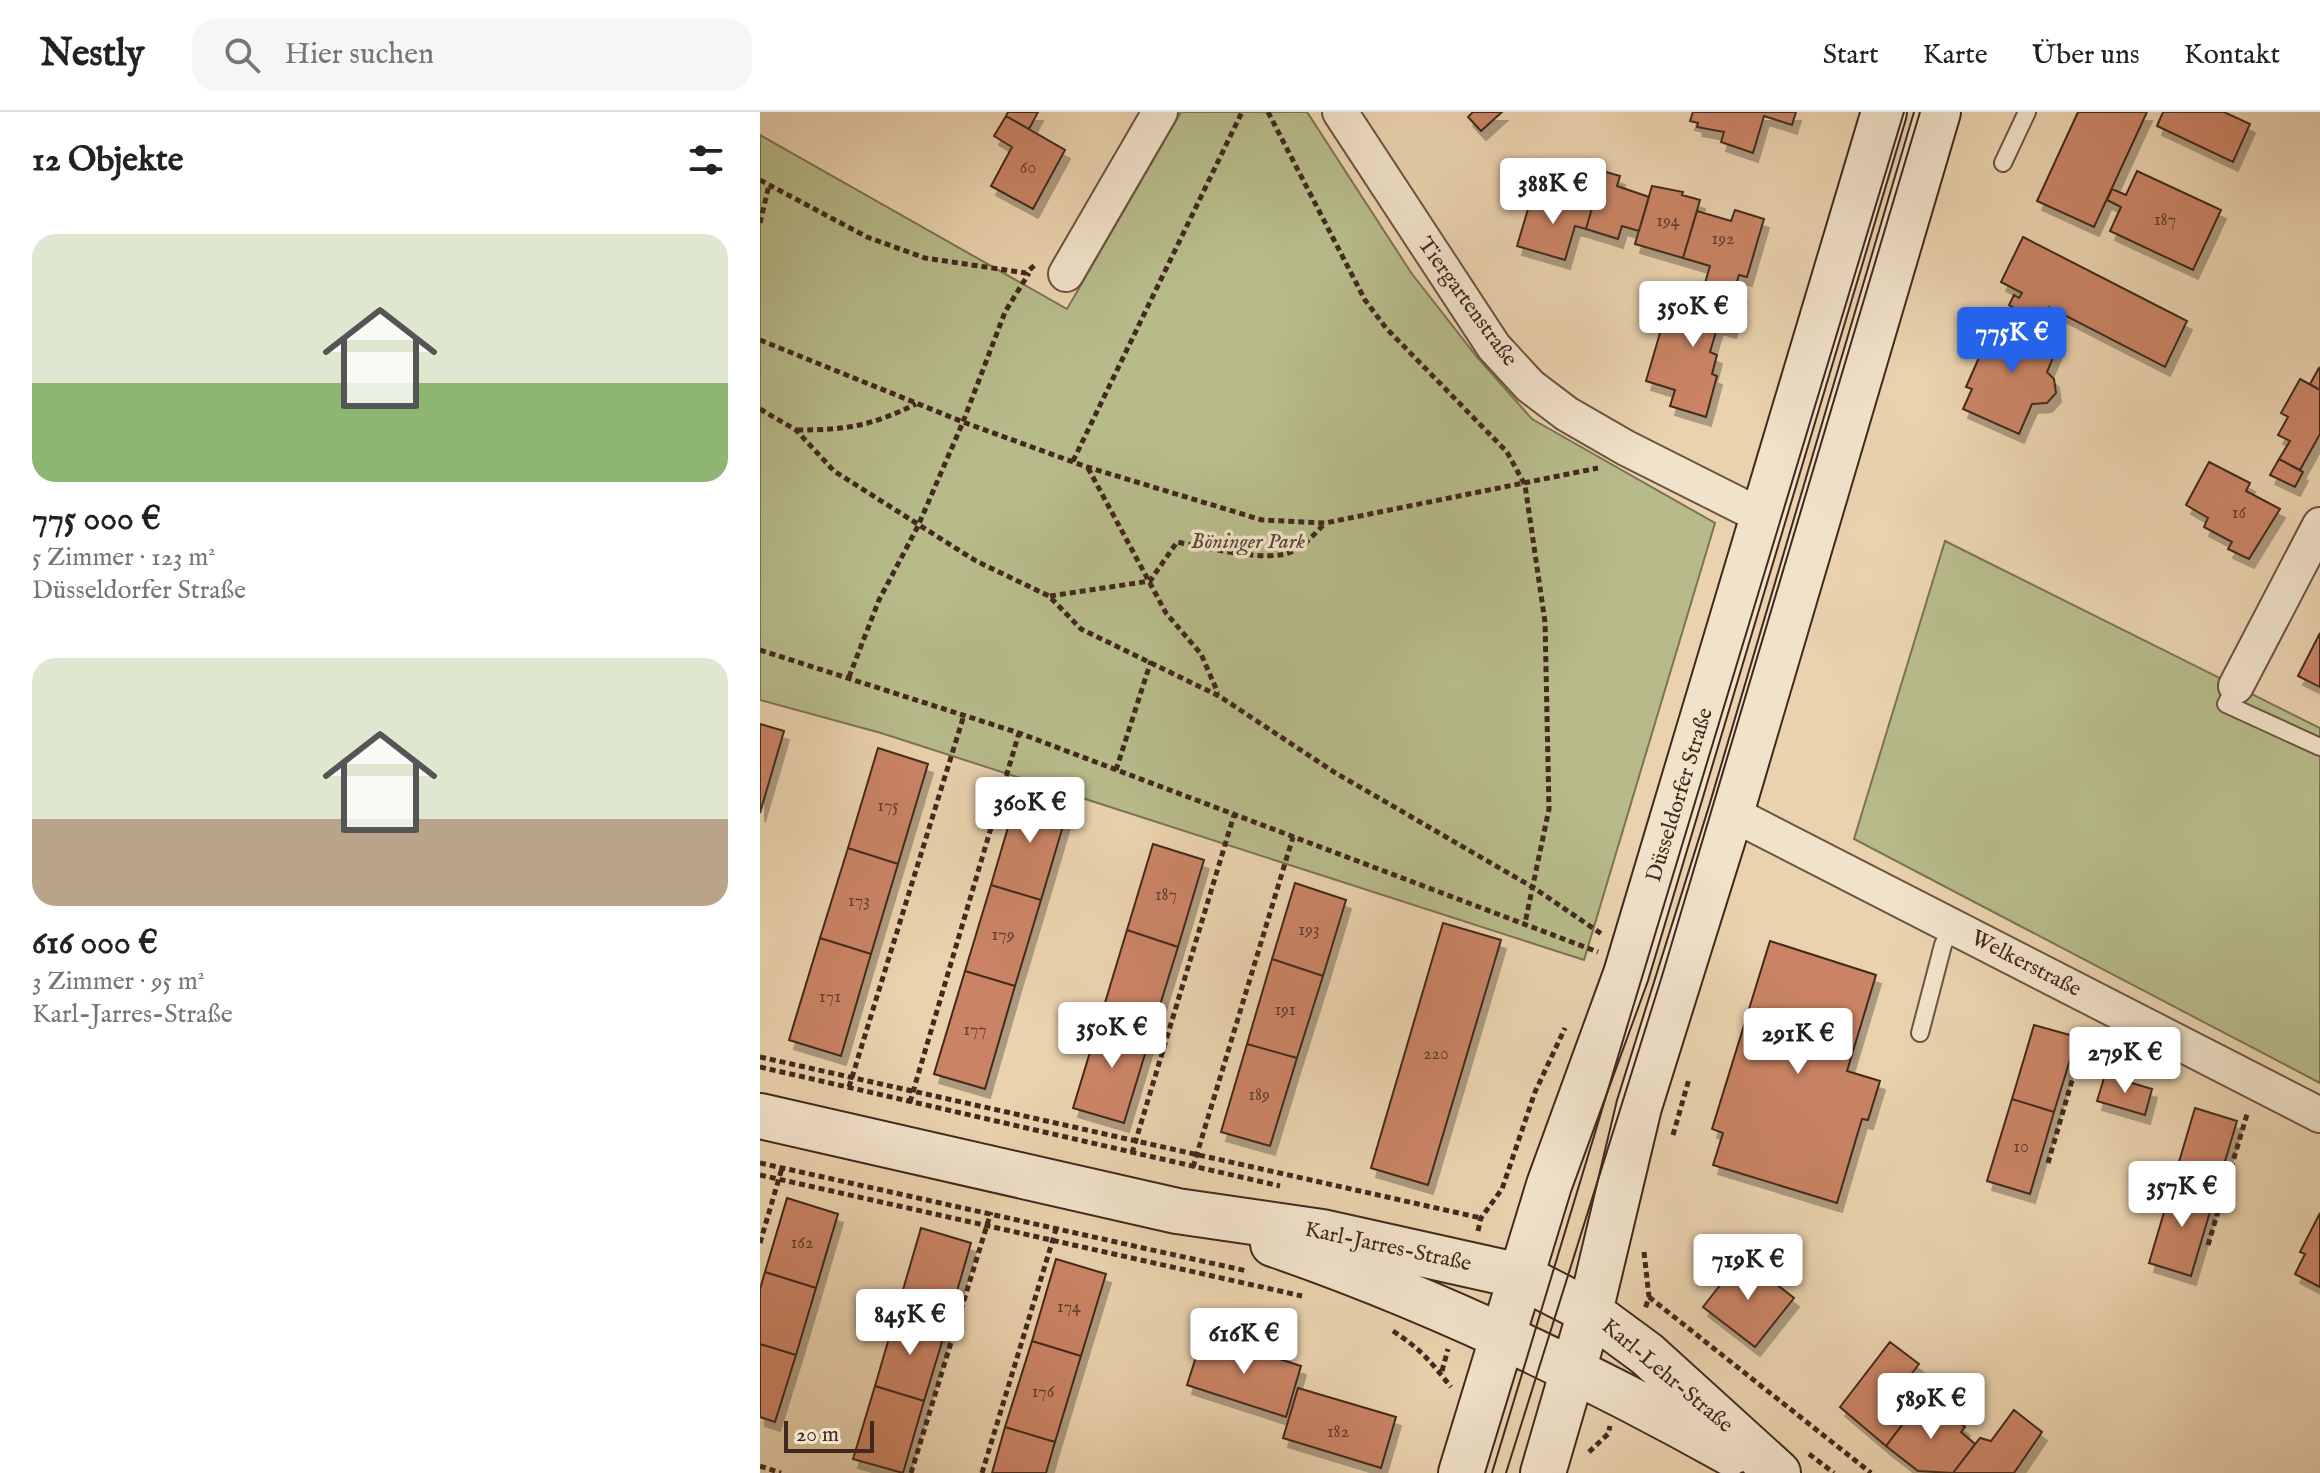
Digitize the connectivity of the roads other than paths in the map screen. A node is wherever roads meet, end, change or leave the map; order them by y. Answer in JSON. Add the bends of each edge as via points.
{"nodes":[{"id":1,"x":1160,"y":112,"type":"edge"},
{"id":2,"x":1340,"y":112,"type":"edge"},
{"id":3,"x":1884,"y":112,"type":"edge"},
{"id":4,"x":1938,"y":112,"type":"edge"},
{"id":5,"x":2027,"y":112,"type":"edge"},
{"id":6,"x":2003,"y":163,"type":"dead end"},
{"id":7,"x":1066,"y":274,"type":"road end"},
{"id":8,"x":1763,"y":517,"type":"junction"},
{"id":9,"x":2318,"y":534,"type":"edge"},
{"id":10,"x":2236,"y":686,"type":"joint"},
{"id":11,"x":2320,"y":747,"type":"edge"},
{"id":12,"x":1731,"y":813,"type":"junction"},
{"id":13,"x":1952,"y":926,"type":"junction"},
{"id":14,"x":1920,"y":1033,"type":"dead end"},
{"id":15,"x":2320,"y":1115,"type":"edge"},
{"id":16,"x":760,"y":1116,"type":"edge"},
{"id":17,"x":1177,"y":1211,"type":"junction"},
{"id":18,"x":1520,"y":1276,"type":"junction"},
{"id":19,"x":1590,"y":1312,"type":"junction"},
{"id":20,"x":1503,"y":1336,"type":"junction"},
{"id":21,"x":1573,"y":1369,"type":"junction"},
{"id":22,"x":1791,"y":1462,"type":"edge"},
{"id":23,"x":1461,"y":1473,"type":"edge"},
{"id":24,"x":1543,"y":1473,"type":"edge"},
{"id":25,"x":1766,"y":1473,"type":"edge"}],
"edges":[{"from":1,"to":7,"type":"street"},
{"from":2,"to":8,"type":"street","name":"Tiergartenstraße","via":[[1494,347],[1530,386],[1626,448]]},
{"from":3,"to":8,"type":"main road","name":"Düsseldorfer Straße"},
{"from":4,"to":12,"type":"main road"},
{"from":5,"to":6,"type":"lane"},
{"from":8,"to":18,"type":"main road","name":"Düsseldorfer Straße","via":[[1626,974]]},
{"from":9,"to":10,"type":"street"},
{"from":10,"to":11,"type":"lane","via":[[2226,704]]},
{"from":12,"to":13,"type":"street","name":"Welkerstraße"},
{"from":12,"to":19,"type":"main road","via":[[1639,1107]]},
{"from":13,"to":14,"type":"lane"},
{"from":13,"to":15,"type":"street","name":"Welkerstraße"},
{"from":16,"to":17,"type":"main road","name":"Karl-Jarres-Straße"},
{"from":17,"to":18,"type":"main road","name":"Karl-Jarres-Straße","via":[[1322,1232]]},
{"from":17,"to":20,"type":"main road","name":"Karl-Jarres-Straße","via":[[1458,1314]]},
{"from":18,"to":19,"type":"main road","name":"Karl-Jarres-Straße"},
{"from":18,"to":20,"type":"main road","name":"Düsseldorfer Straße"},
{"from":19,"to":21,"type":"main road"},
{"from":19,"to":22,"type":"main road","name":"Karl-Lehr-Straße"},
{"from":20,"to":21,"type":"main road","name":"Karl-Jarres-Straße"},
{"from":20,"to":23,"type":"main road","name":"Düsseldorfer Straße"},
{"from":21,"to":24,"type":"main road"},
{"from":21,"to":25,"type":"main road","name":"Karl-Lehr-Straße"}]}
